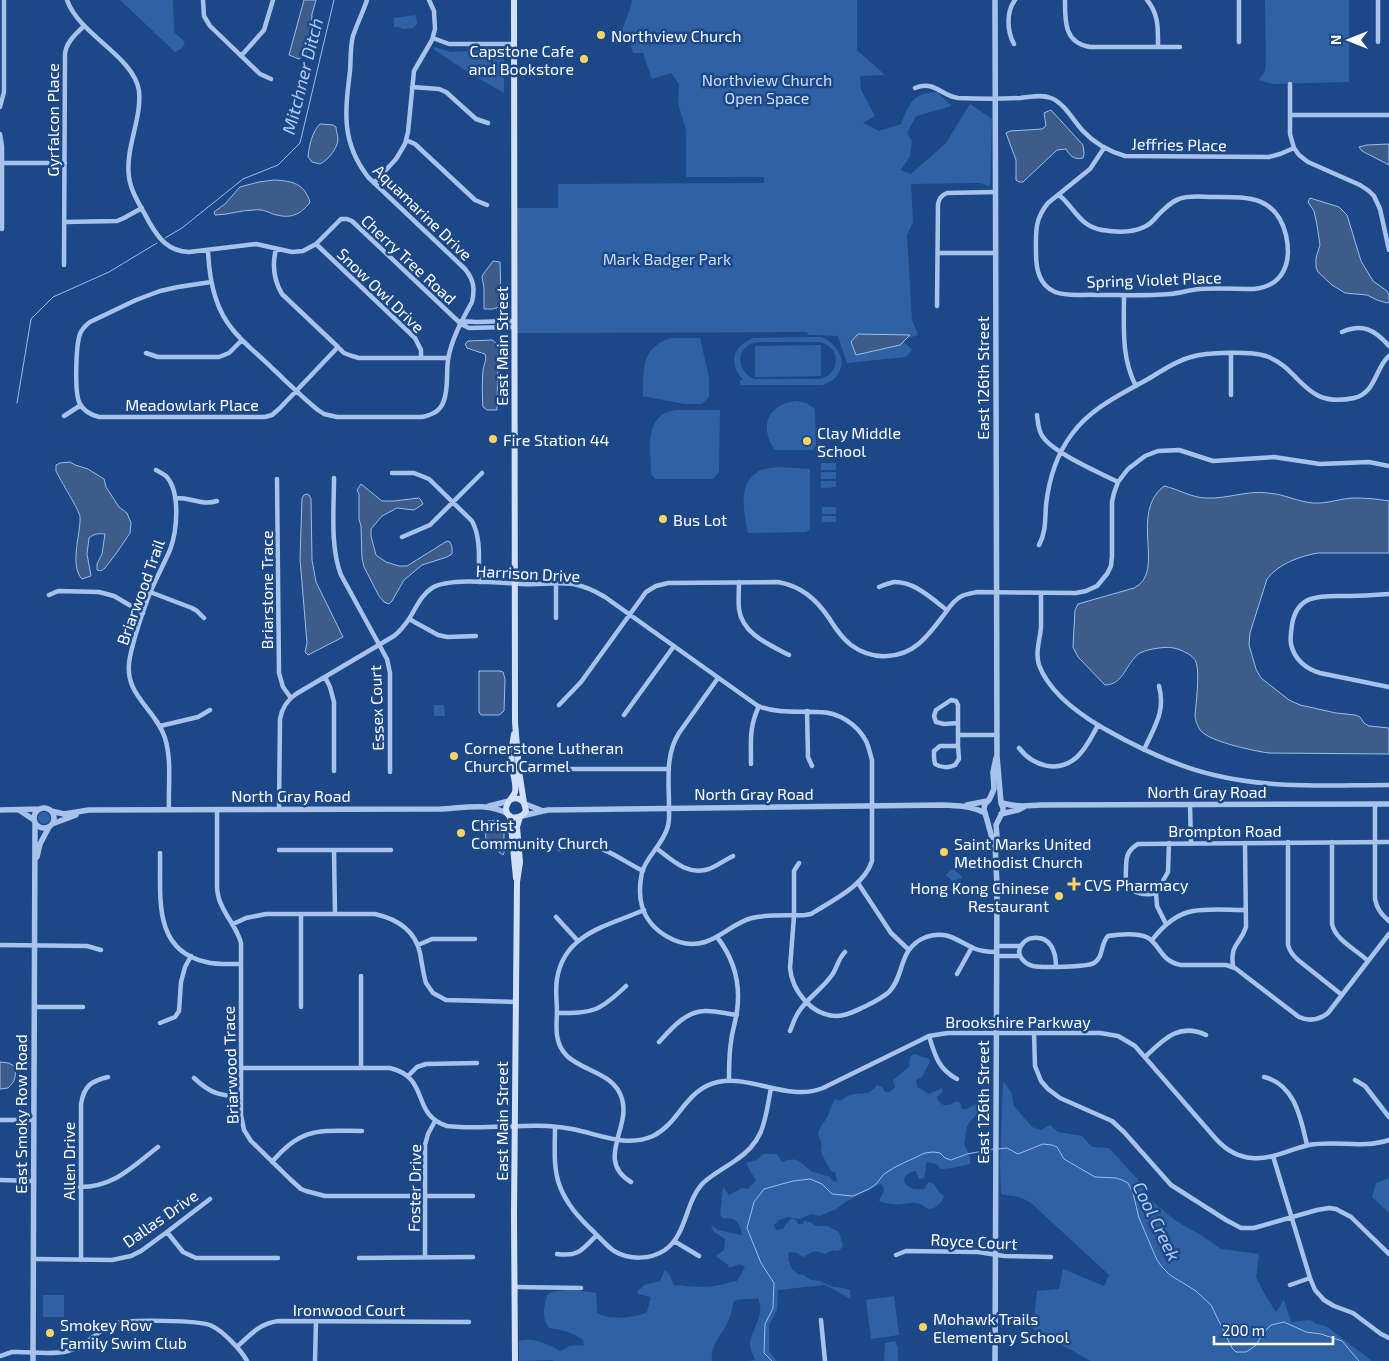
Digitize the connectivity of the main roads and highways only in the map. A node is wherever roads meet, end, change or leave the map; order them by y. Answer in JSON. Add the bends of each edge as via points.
{"nodes":[{"id":1,"x":514,"y":0,"type":"edge"},
{"id":2,"x":516,"y":722,"type":"junction"},
{"id":3,"x":510,"y":800,"type":"junction"},
{"id":4,"x":525,"y":803,"type":"junction"},
{"id":5,"x":509,"y":815,"type":"junction"},
{"id":6,"x":521,"y":817,"type":"junction"},
{"id":7,"x":517,"y":882,"type":"junction"},
{"id":8,"x":515,"y":1361,"type":"edge"}],
"edges":[{"from":1,"to":2,"type":"main road","name":"East Main Street"},
{"from":2,"to":3,"type":"main road","name":"East Main Street","via":[[511,758],[515,790]]},
{"from":2,"to":4,"type":"main road","name":"East Main Street"},
{"from":3,"to":4,"type":"main road","via":[[516,798]]},
{"from":3,"to":5,"type":"main road","via":[[506,807]]},
{"from":4,"to":6,"type":"main road","via":[[526,811]]},
{"from":5,"to":6,"type":"main road"},
{"from":5,"to":7,"type":"main road","name":"East Main Street"},
{"from":6,"to":7,"type":"main road","name":"East Main Street","via":[[517,827],[520,862]]},
{"from":7,"to":8,"type":"main road","name":"East Main Street"}]}
